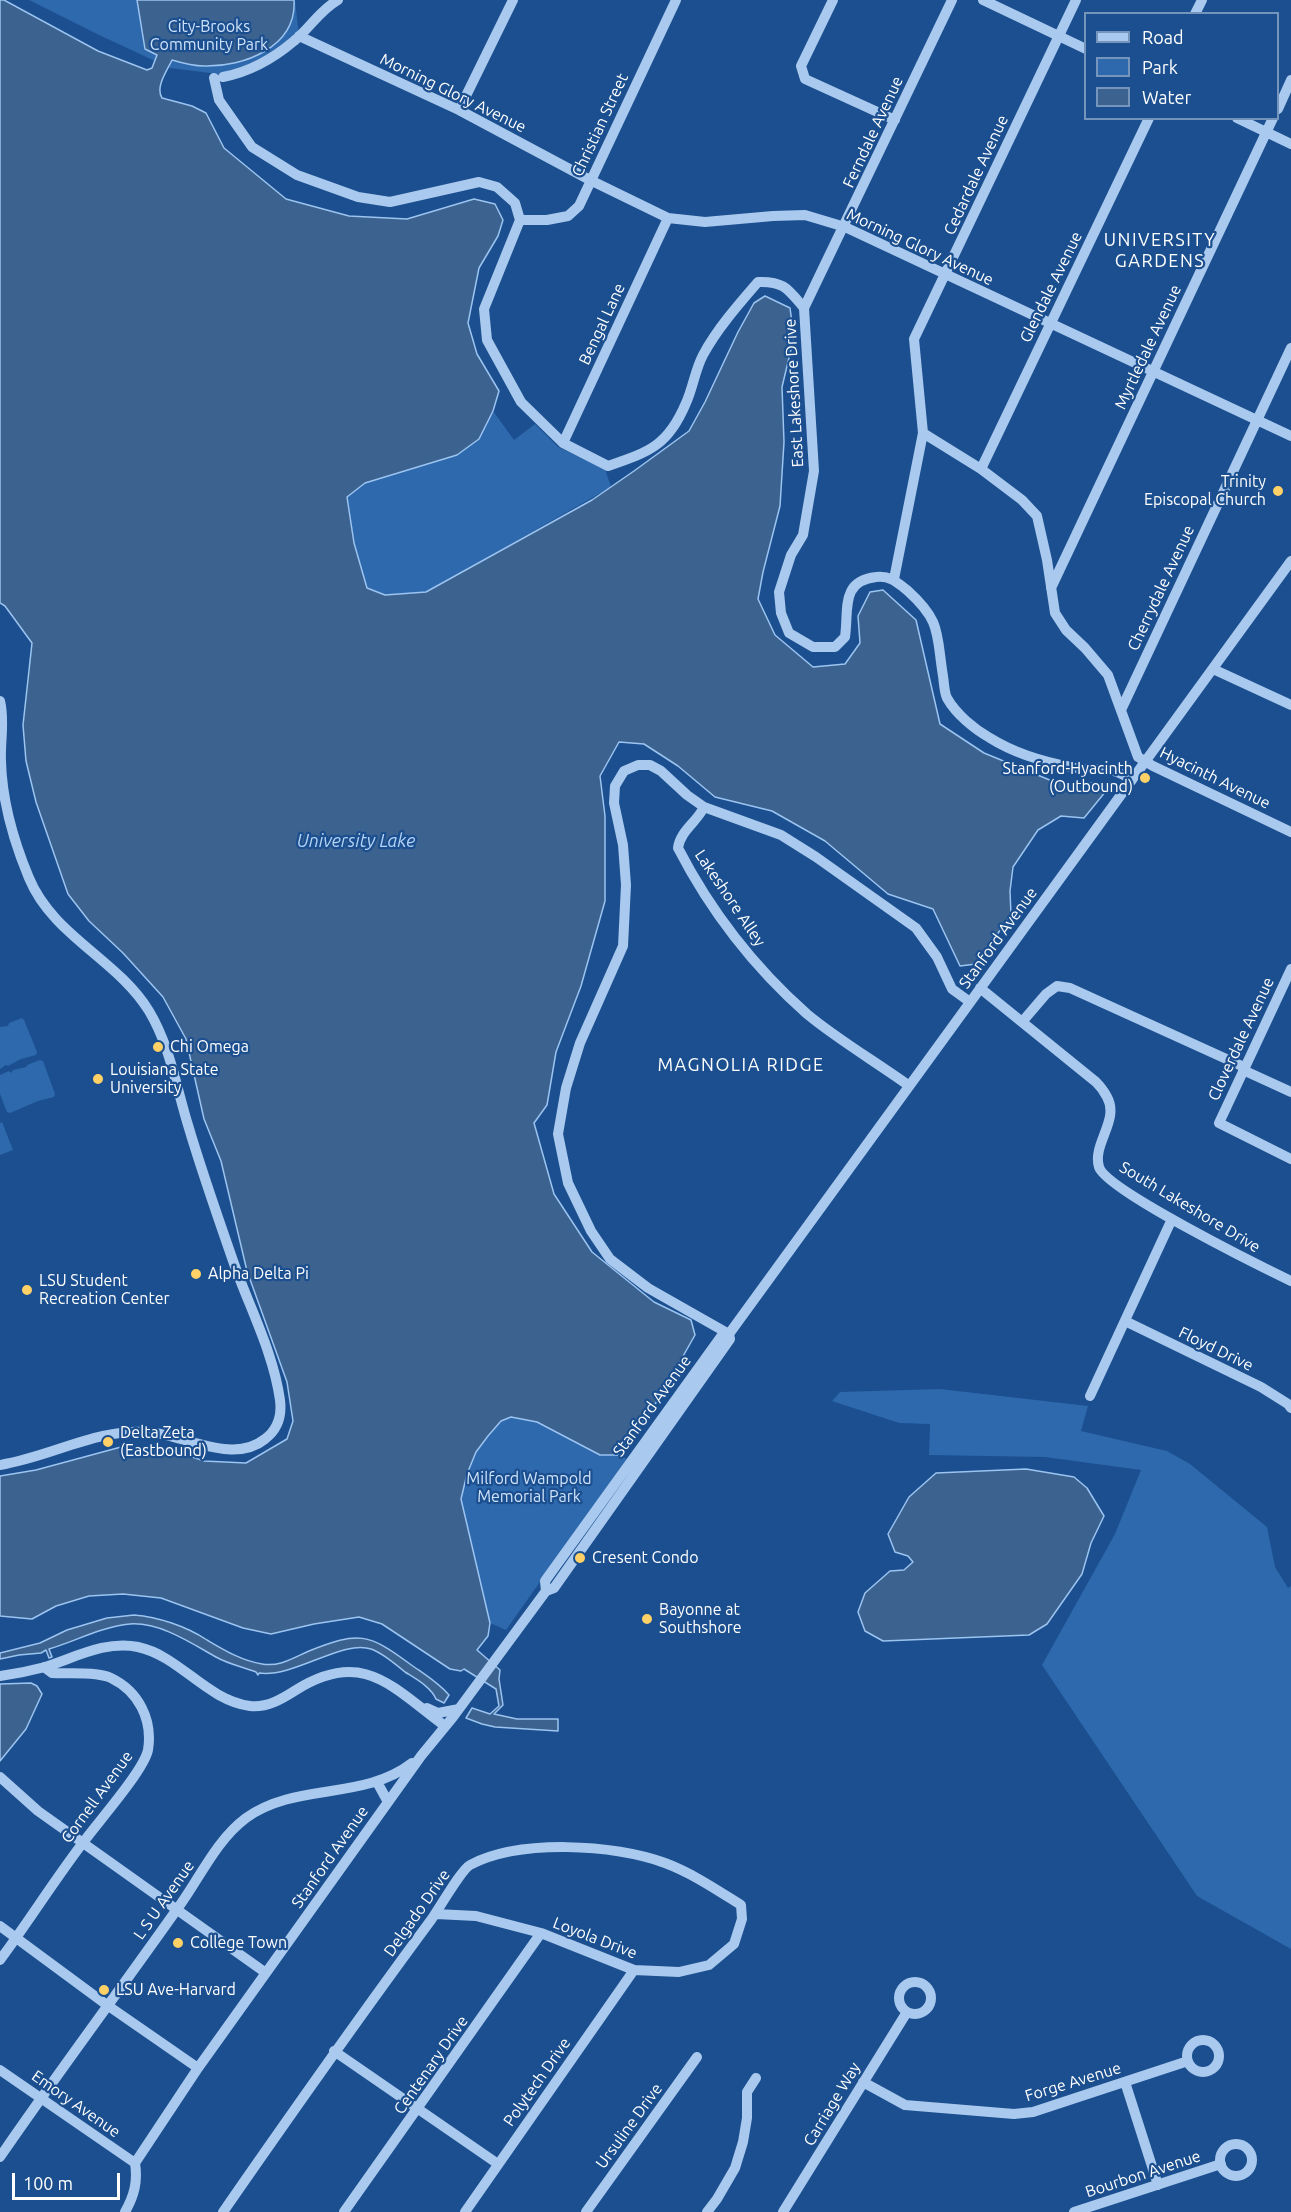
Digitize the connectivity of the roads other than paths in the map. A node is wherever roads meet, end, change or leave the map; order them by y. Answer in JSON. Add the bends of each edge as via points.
{"nodes":[{"id":1,"x":338,"y":0,"type":"edge"},
{"id":2,"x":513,"y":0,"type":"edge"},
{"id":3,"x":676,"y":0,"type":"edge"},
{"id":4,"x":833,"y":0,"type":"edge"},
{"id":5,"x":952,"y":0,"type":"edge"},
{"id":6,"x":983,"y":0,"type":"edge"},
{"id":7,"x":1077,"y":0,"type":"edge"},
{"id":8,"x":299,"y":36,"type":"junction"},
{"id":9,"x":1059,"y":37,"type":"junction"},
{"id":10,"x":1084,"y":48,"type":"edge"},
{"id":11,"x":1291,"y":80,"type":"edge"},
{"id":12,"x":1279,"y":107,"type":"edge"},
{"id":13,"x":459,"y":110,"type":"junction"},
{"id":14,"x":895,"y":120,"type":"junction"},
{"id":15,"x":1148,"y":120,"type":"edge"},
{"id":16,"x":1241,"y":120,"type":"edge"},
{"id":17,"x":1272,"y":120,"type":"edge"},
{"id":18,"x":1267,"y":133,"type":"junction"},
{"id":19,"x":1291,"y":144,"type":"edge"},
{"id":20,"x":591,"y":180,"type":"junction"},
{"id":21,"x":668,"y":218,"type":"junction"},
{"id":22,"x":520,"y":220,"type":"junction"},
{"id":23,"x":845,"y":227,"type":"junction"},
{"id":24,"x":946,"y":274,"type":"junction"},
{"id":25,"x":804,"y":308,"type":"junction"},
{"id":26,"x":1049,"y":323,"type":"junction"},
{"id":27,"x":1291,"y":348,"type":"edge"},
{"id":28,"x":1152,"y":372,"type":"junction"},
{"id":29,"x":1257,"y":420,"type":"junction"},
{"id":30,"x":923,"y":433,"type":"junction"},
{"id":31,"x":1291,"y":436,"type":"edge"},
{"id":32,"x":563,"y":443,"type":"junction"},
{"id":33,"x":981,"y":469,"type":"junction"},
{"id":34,"x":1290,"y":563,"type":"edge"},
{"id":35,"x":894,"y":579,"type":"junction"},
{"id":36,"x":1051,"y":588,"type":"junction"},
{"id":37,"x":1213,"y":669,"type":"junction"},
{"id":38,"x":0,"y":701,"type":"edge"},
{"id":39,"x":1291,"y":705,"type":"edge"},
{"id":40,"x":1121,"y":710,"type":"junction"},
{"id":41,"x":1146,"y":761,"type":"junction"},
{"id":42,"x":1132,"y":780,"type":"junction"},
{"id":43,"x":704,"y":807,"type":"junction"},
{"id":44,"x":1291,"y":832,"type":"edge"},
{"id":45,"x":1291,"y":969,"type":"edge"},
{"id":46,"x":980,"y":988,"type":"junction"},
{"id":47,"x":970,"y":1002,"type":"junction"},
{"id":48,"x":1022,"y":1022,"type":"junction"},
{"id":49,"x":1244,"y":1069,"type":"junction"},
{"id":50,"x":908,"y":1085,"type":"junction"},
{"id":51,"x":1291,"y":1092,"type":"edge"},
{"id":52,"x":1291,"y":1159,"type":"edge"},
{"id":53,"x":1173,"y":1219,"type":"junction"},
{"id":54,"x":1291,"y":1281,"type":"edge"},
{"id":55,"x":1125,"y":1321,"type":"junction"},
{"id":56,"x":729,"y":1334,"type":"junction"},
{"id":57,"x":1090,"y":1396,"type":"dead end"},
{"id":58,"x":1291,"y":1408,"type":"edge"},
{"id":59,"x":0,"y":1465,"type":"edge"},
{"id":60,"x":44,"y":1667,"type":"junction"},
{"id":61,"x":0,"y":1676,"type":"edge"},
{"id":62,"x":413,"y":1702,"type":"junction"},
{"id":63,"x":459,"y":1709,"type":"junction"},
{"id":64,"x":445,"y":1726,"type":"junction"},
{"id":65,"x":421,"y":1756,"type":"junction"},
{"id":66,"x":0,"y":1777,"type":"edge"},
{"id":67,"x":377,"y":1782,"type":"junction"},
{"id":68,"x":388,"y":1802,"type":"junction"},
{"id":69,"x":84,"y":1841,"type":"junction"},
{"id":70,"x":741,"y":1905,"type":"joint"},
{"id":71,"x":177,"y":1911,"type":"junction"},
{"id":72,"x":436,"y":1914,"type":"junction"},
{"id":73,"x":0,"y":1926,"type":"edge"},
{"id":74,"x":541,"y":1933,"type":"junction"},
{"id":75,"x":16,"y":1938,"type":"junction"},
{"id":76,"x":0,"y":1960,"type":"edge"},
{"id":77,"x":634,"y":1970,"type":"junction"},
{"id":78,"x":266,"y":1973,"type":"junction"},
{"id":79,"x":107,"y":2005,"type":"junction"},
{"id":80,"x":907,"y":2012,"type":"dead end"},
{"id":81,"x":334,"y":2051,"type":"junction"},
{"id":82,"x":697,"y":2057,"type":"dead end"},
{"id":83,"x":1188,"y":2061,"type":"dead end"},
{"id":84,"x":198,"y":2068,"type":"junction"},
{"id":85,"x":0,"y":2070,"type":"edge"},
{"id":86,"x":756,"y":2078,"type":"dead end"},
{"id":87,"x":862,"y":2082,"type":"junction"},
{"id":88,"x":1125,"y":2082,"type":"junction"},
{"id":89,"x":41,"y":2098,"type":"junction"},
{"id":90,"x":418,"y":2110,"type":"junction"},
{"id":91,"x":0,"y":2157,"type":"edge"},
{"id":92,"x":135,"y":2163,"type":"junction"},
{"id":93,"x":498,"y":2163,"type":"junction"},
{"id":94,"x":1221,"y":2164,"type":"dead end"},
{"id":95,"x":1158,"y":2185,"type":"junction"},
{"id":96,"x":125,"y":2212,"type":"edge"},
{"id":97,"x":223,"y":2212,"type":"edge"},
{"id":98,"x":345,"y":2212,"type":"edge"},
{"id":99,"x":465,"y":2212,"type":"edge"},
{"id":100,"x":586,"y":2212,"type":"edge"},
{"id":101,"x":707,"y":2212,"type":"edge"},
{"id":102,"x":783,"y":2212,"type":"edge"},
{"id":103,"x":1074,"y":2212,"type":"edge"}],
"edges":[{"from":1,"to":8,"type":"street"},
{"from":2,"to":13,"type":"street"},
{"from":3,"to":20,"type":"street","name":"Christian Street"},
{"from":4,"to":14,"type":"street","via":[[801,66],[805,79]]},
{"from":5,"to":14,"type":"street","name":"Ferndale Avenue"},
{"from":6,"to":9,"type":"street"},
{"from":7,"to":9,"type":"street","name":"Cedardale Avenue"},
{"from":8,"to":13,"type":"street","name":"Morning Glory Avenue"},
{"from":8,"to":22,"type":"street","via":[[256,66],[219,77],[219,100],[252,147],[297,175],[358,197],[390,202],[479,182],[496,187],[516,203]]},
{"from":9,"to":10,"type":"street"},
{"from":9,"to":24,"type":"street","name":"Cedardale Avenue"},
{"from":11,"to":12,"type":"street"},
{"from":13,"to":20,"type":"street","name":"Morning Glory Avenue"},
{"from":14,"to":23,"type":"street","name":"Ferndale Avenue"},
{"from":15,"to":26,"type":"street","name":"Glendale Avenue"},
{"from":16,"to":18,"type":"street"},
{"from":17,"to":18,"type":"street","name":"Myrtledale Avenue"},
{"from":18,"to":19,"type":"street"},
{"from":18,"to":28,"type":"street","name":"Myrtledale Avenue"},
{"from":20,"to":21,"type":"street","name":"Morning Glory Avenue"},
{"from":20,"to":22,"type":"street","name":"Christian Street","via":[[579,206],[568,216]]},
{"from":21,"to":23,"type":"street","name":"Morning Glory Avenue","via":[[705,222],[805,216]]},
{"from":21,"to":32,"type":"street","name":"Bengal Lane"},
{"from":22,"to":32,"type":"street","name":"East Lakeshore Drive","via":[[484,309],[487,340],[521,402]]},
{"from":23,"to":24,"type":"street","name":"Morning Glory Avenue"},
{"from":23,"to":25,"type":"street","name":"Ferndale Avenue"},
{"from":24,"to":26,"type":"street","name":"Morning Glory Avenue"},
{"from":24,"to":30,"type":"street","name":"Cedardale Avenue","via":[[914,339]]},
{"from":25,"to":32,"type":"street","name":"East Lakeshore Drive","via":[[776,282],[758,282],[702,357],[686,404],[668,437],[646,453],[608,466]]},
{"from":25,"to":35,"type":"street","name":"East Lakeshore Drive","via":[[814,471],[803,536],[791,555],[779,592],[781,613],[789,633],[813,647],[835,647],[845,637],[852,588],[860,581],[878,576]]},
{"from":26,"to":28,"type":"street","name":"Morning Glory Avenue"},
{"from":26,"to":33,"type":"street","name":"Glendale Avenue"},
{"from":27,"to":29,"type":"street","name":"Cherrydale Avenue"},
{"from":28,"to":29,"type":"street","name":"Morning Glory Avenue"},
{"from":28,"to":36,"type":"street","name":"Myrtledale Avenue"},
{"from":29,"to":31,"type":"street","name":"Morning Glory Avenue"},
{"from":29,"to":40,"type":"street","name":"Cherrydale Avenue"},
{"from":30,"to":33,"type":"street","name":"Hyacinth Avenue"},
{"from":30,"to":35,"type":"street","name":"Cedardale Avenue"},
{"from":33,"to":36,"type":"street","name":"Hyacinth Avenue","via":[[1037,516]]},
{"from":34,"to":37,"type":"street","name":"Stanford Avenue"},
{"from":35,"to":42,"type":"street","via":[[926,607],[938,630],[946,697],[965,720],[990,739],[1038,759],[1074,768],[1111,769]]},
{"from":36,"to":40,"type":"street","name":"Hyacinth Avenue","via":[[1055,613],[1108,675]]},
{"from":37,"to":39,"type":"street"},
{"from":37,"to":41,"type":"street","name":"Stanford Avenue"},
{"from":38,"to":59,"type":"street","via":[[3,788],[29,877],[40,900],[57,921],[132,987],[156,1024],[274,1375],[281,1408],[268,1437],[240,1450],[225,1450],[160,1433],[120,1432]]},
{"from":40,"to":41,"type":"street","name":"Hyacinth Avenue","via":[[1138,757]]},
{"from":41,"to":42,"type":"street","name":"Stanford Avenue"},
{"from":41,"to":44,"type":"street","name":"Hyacinth Avenue"},
{"from":42,"to":46,"type":"street","name":"Stanford Avenue"},
{"from":43,"to":47,"type":"street","via":[[781,835],[916,928],[937,957],[952,989]]},
{"from":43,"to":50,"type":"street","name":"Lakeshore Alley","via":[[681,836],[678,848],[735,938],[809,1015]]},
{"from":43,"to":56,"type":"street","via":[[650,765],[624,771],[615,786],[626,885],[623,946],[580,1043],[566,1088],[558,1134],[568,1183],[591,1231],[610,1259],[648,1288]]},
{"from":45,"to":49,"type":"street","name":"Cloverdale Avenue"},
{"from":46,"to":47,"type":"street","name":"Stanford Avenue"},
{"from":46,"to":48,"type":"street","name":"South Lakeshore Drive"},
{"from":47,"to":50,"type":"street","name":"Stanford Avenue"},
{"from":48,"to":49,"type":"street","via":[[1057,986],[1070,988]]},
{"from":48,"to":53,"type":"street","name":"South Lakeshore Drive","via":[[1096,1082],[1108,1098],[1110,1117],[1097,1155],[1100,1170],[1115,1184]]},
{"from":49,"to":51,"type":"street"},
{"from":49,"to":52,"type":"street","name":"Cloverdale Avenue","via":[[1219,1123]]},
{"from":50,"to":56,"type":"street","name":"Stanford Avenue"},
{"from":53,"to":54,"type":"street","name":"South Lakeshore Drive"},
{"from":53,"to":55,"type":"street"},
{"from":55,"to":57,"type":"street"},
{"from":55,"to":58,"type":"street","name":"Floyd Drive","via":[[1262,1387]]},
{"from":56,"to":63,"type":"street","name":"Stanford Avenue","via":[[730,1339],[554,1588],[546,1591]]},
{"from":60,"to":61,"type":"street"},
{"from":60,"to":62,"type":"street","via":[[109,1647],[130,1646],[158,1654],[225,1699],[243,1704],[270,1704],[327,1674],[346,1671],[372,1676]]},
{"from":60,"to":69,"type":"street","name":"Cornell Avenue","via":[[52,1673],[109,1677],[136,1697],[146,1716],[148,1741],[144,1760]]},
{"from":62,"to":63,"type":"street","via":[[438,1713]]},
{"from":62,"to":64,"type":"street"},
{"from":63,"to":64,"type":"street","name":"Stanford Avenue"},
{"from":64,"to":65,"type":"street","name":"Stanford Avenue"},
{"from":65,"to":67,"type":"street","name":"L S U Avenue"},
{"from":65,"to":68,"type":"street","name":"Stanford Avenue"},
{"from":66,"to":69,"type":"street","via":[[38,1810]]},
{"from":67,"to":68,"type":"street"},
{"from":67,"to":71,"type":"street","name":"L S U Avenue","via":[[294,1797],[256,1812],[229,1835]]},
{"from":68,"to":78,"type":"street","name":"Stanford Avenue"},
{"from":69,"to":71,"type":"street"},
{"from":69,"to":75,"type":"street","name":"Cornell Avenue"},
{"from":70,"to":72,"type":"street","name":"Delgado Drive","via":[[665,1863],[618,1852],[552,1846],[504,1852],[468,1866]]},
{"from":70,"to":77,"type":"street","name":"Loyola Drive","via":[[742,1919],[734,1944],[709,1965],[679,1972]]},
{"from":71,"to":78,"type":"street"},
{"from":71,"to":79,"type":"street","name":"L S U Avenue"},
{"from":72,"to":74,"type":"street","name":"Loyola Drive","via":[[476,1916]]},
{"from":72,"to":81,"type":"street","name":"Delgado Drive"},
{"from":73,"to":75,"type":"street"},
{"from":74,"to":77,"type":"street","name":"Loyola Drive"},
{"from":74,"to":90,"type":"street","name":"Centenary Drive"},
{"from":75,"to":76,"type":"street","name":"Cornell Avenue"},
{"from":75,"to":79,"type":"street"},
{"from":77,"to":93,"type":"street","name":"Polytech Drive"},
{"from":78,"to":84,"type":"street","name":"Stanford Avenue"},
{"from":79,"to":84,"type":"street"},
{"from":79,"to":89,"type":"street","name":"L S U Avenue"},
{"from":80,"to":87,"type":"street","name":"Carriage Way"},
{"from":81,"to":90,"type":"street"},
{"from":81,"to":97,"type":"street","name":"Delgado Drive"},
{"from":82,"to":100,"type":"street","name":"Ursuline Drive"},
{"from":83,"to":88,"type":"street","name":"Forge Avenue"},
{"from":84,"to":92,"type":"street","name":"Stanford Avenue"},
{"from":85,"to":89,"type":"street","name":"Emory Avenue"},
{"from":86,"to":101,"type":"street","via":[[747,2092],[747,2118],[735,2168]]},
{"from":87,"to":88,"type":"street","name":"Forge Avenue","via":[[905,2105],[1014,2114],[1033,2112]]},
{"from":87,"to":102,"type":"street","name":"Carriage Way"},
{"from":88,"to":95,"type":"street"},
{"from":89,"to":91,"type":"street","name":"L S U Avenue"},
{"from":89,"to":92,"type":"street","name":"Emory Avenue"},
{"from":90,"to":93,"type":"street"},
{"from":90,"to":98,"type":"street","name":"Centenary Drive"},
{"from":92,"to":96,"type":"street","via":[[134,2195]]},
{"from":93,"to":99,"type":"street","name":"Polytech Drive"},
{"from":94,"to":95,"type":"street","name":"Bourbon Avenue"},
{"from":95,"to":103,"type":"street","name":"Bourbon Avenue"}]}
